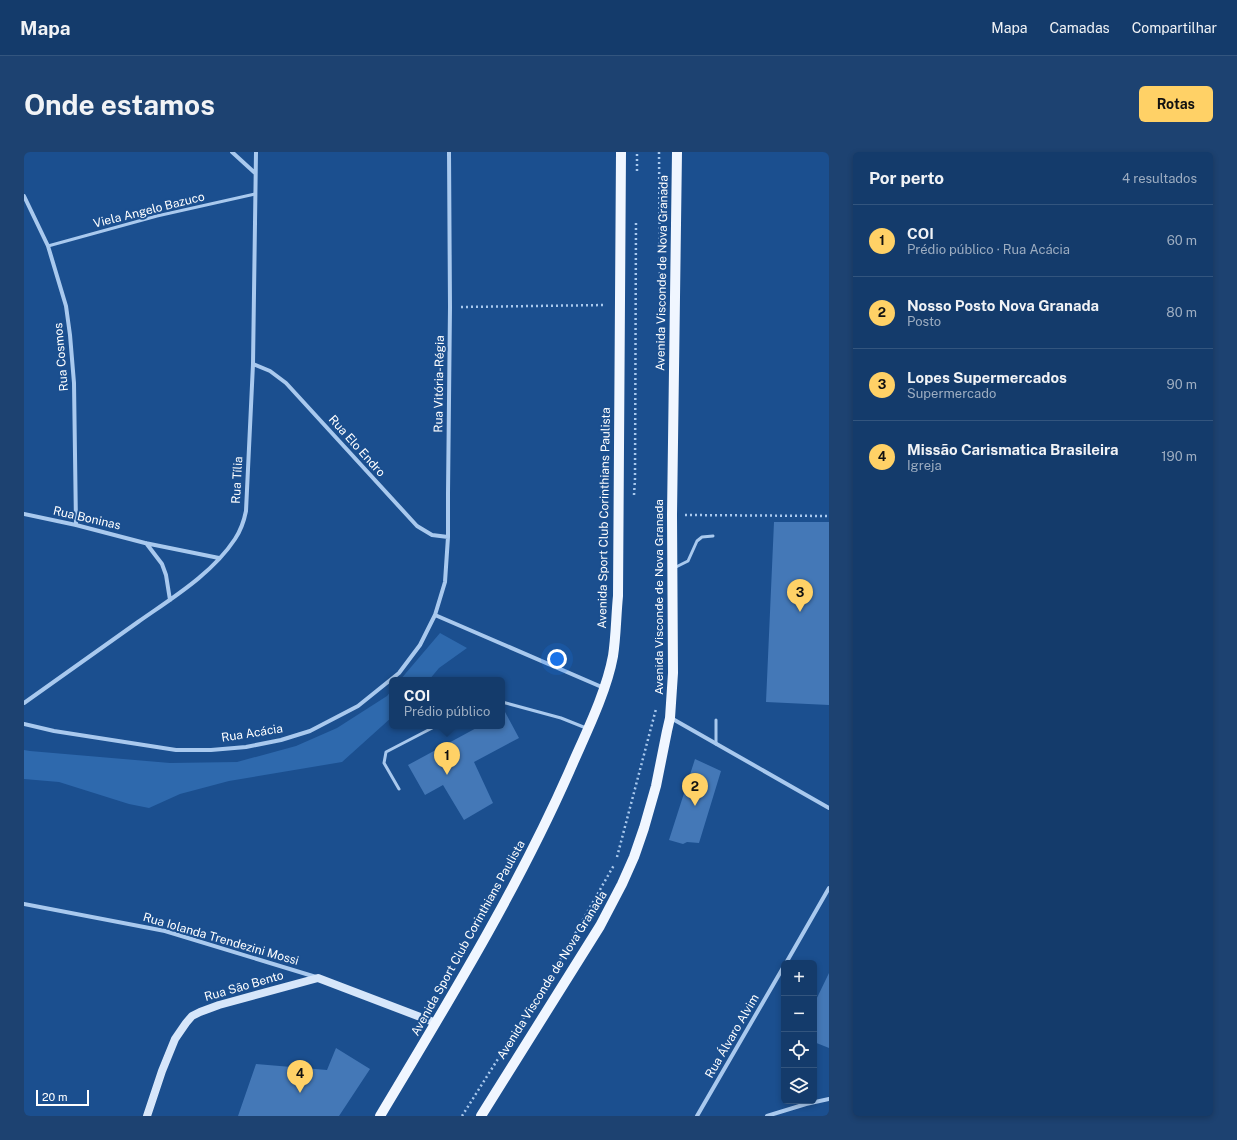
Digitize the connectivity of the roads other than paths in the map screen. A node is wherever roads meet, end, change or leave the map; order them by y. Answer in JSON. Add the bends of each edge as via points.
{"nodes":[{"id":1,"x":232,"y":152,"type":"edge"},
{"id":2,"x":256,"y":152,"type":"edge"},
{"id":3,"x":449,"y":152,"type":"edge"},
{"id":4,"x":621,"y":152,"type":"edge"},
{"id":5,"x":677,"y":152,"type":"edge"},
{"id":6,"x":255,"y":173,"type":"junction"},
{"id":7,"x":255,"y":194,"type":"junction"},
{"id":8,"x":24,"y":196,"type":"edge"},
{"id":9,"x":48,"y":246,"type":"junction"},
{"id":10,"x":253,"y":364,"type":"junction"},
{"id":11,"x":24,"y":514,"type":"edge"},
{"id":12,"x":76,"y":525,"type":"junction"},
{"id":13,"x":448,"y":536,"type":"junction"},
{"id":14,"x":713,"y":536,"type":"dead end"},
{"id":15,"x":146,"y":543,"type":"junction"},
{"id":16,"x":219,"y":558,"type":"junction"},
{"id":17,"x":673,"y":569,"type":"junction"},
{"id":18,"x":170,"y":600,"type":"junction"},
{"id":19,"x":435,"y":616,"type":"junction"},
{"id":20,"x":394,"y":677,"type":"edge"},
{"id":21,"x":389,"y":681,"type":"edge"},
{"id":22,"x":604,"y":688,"type":"junction"},
{"id":23,"x":24,"y":703,"type":"edge"},
{"id":24,"x":505,"y":703,"type":"edge"},
{"id":25,"x":670,"y":718,"type":"junction"},
{"id":26,"x":716,"y":720,"type":"dead end"},
{"id":27,"x":24,"y":724,"type":"edge"},
{"id":28,"x":430,"y":729,"type":"edge"},
{"id":29,"x":588,"y":729,"type":"junction"},
{"id":30,"x":716,"y":744,"type":"junction"},
{"id":31,"x":399,"y":789,"type":"dead end"},
{"id":32,"x":829,"y":808,"type":"edge"},
{"id":33,"x":829,"y":888,"type":"edge"},
{"id":34,"x":24,"y":904,"type":"edge"},
{"id":35,"x":788,"y":960,"type":"edge"},
{"id":36,"x":781,"y":971,"type":"edge"},
{"id":37,"x":318,"y":978,"type":"junction"},
{"id":38,"x":436,"y":1023,"type":"junction"},
{"id":39,"x":829,"y":1099,"type":"edge"},
{"id":40,"x":147,"y":1116,"type":"edge"},
{"id":41,"x":380,"y":1116,"type":"edge"},
{"id":42,"x":481,"y":1116,"type":"edge"},
{"id":43,"x":697,"y":1116,"type":"edge"},
{"id":44,"x":767,"y":1116,"type":"edge"}],
"edges":[{"from":1,"to":6,"type":"street"},
{"from":2,"to":6,"type":"street","name":"Rua Tília"},
{"from":3,"to":13,"type":"street","name":"Rua Vitória-Régia"},
{"from":4,"to":22,"type":"main road","name":"Avenida Sport Club Corinthians Paulista","via":[[618,596],[613,657]]},
{"from":5,"to":17,"type":"main road","name":"Avenida Visconde de Nova Granada"},
{"from":6,"to":7,"type":"street","name":"Rua Tília"},
{"from":7,"to":9,"type":"lane","name":"Viela Angelo Bazuco","via":[[157,216]]},
{"from":7,"to":10,"type":"street","name":"Rua Tília"},
{"from":8,"to":9,"type":"street","name":"Rua Cosmos"},
{"from":9,"to":12,"type":"street","name":"Rua Cosmos","via":[[66,306],[70,335],[74,383]]},
{"from":10,"to":13,"type":"street","name":"Rua Elo Endro","via":[[270,371],[286,383],[417,526],[432,535]]},
{"from":10,"to":16,"type":"street","name":"Rua Tília","via":[[246,511],[235,539]]},
{"from":11,"to":12,"type":"street","name":"Rua Boninas"},
{"from":12,"to":15,"type":"street","name":"Rua Boninas"},
{"from":13,"to":19,"type":"street","name":"Rua Vitória-Régia","via":[[445,582]]},
{"from":14,"to":17,"type":"lane","via":[[702,537],[697,541],[688,561]]},
{"from":15,"to":16,"type":"street","name":"Rua Boninas"},
{"from":15,"to":18,"type":"street","via":[[162,564]]},
{"from":16,"to":18,"type":"street","name":"Rua Tília"},
{"from":17,"to":25,"type":"main road","name":"Avenida Visconde de Nova Granada","via":[[673,673]]},
{"from":18,"to":23,"type":"street","name":"Rua Tília"},
{"from":19,"to":20,"type":"street","name":"Rua Acácia","via":[[420,645]]},
{"from":19,"to":22,"type":"street"},
{"from":21,"to":27,"type":"street","name":"Rua Acácia","via":[[358,706],[310,731],[239,748],[176,750]]},
{"from":22,"to":29,"type":"main road","name":"Avenida Sport Club Corinthians Paulista"},
{"from":24,"to":29,"type":"lane","via":[[561,718]]},
{"from":25,"to":30,"type":"street"},
{"from":25,"to":42,"type":"main road","name":"Avenida Visconde de Nova Granada","via":[[656,786],[644,828],[622,884],[600,926]]},
{"from":26,"to":30,"type":"lane"},
{"from":28,"to":31,"type":"lane","via":[[386,752],[384,763]]},
{"from":29,"to":38,"type":"main road","name":"Avenida Sport Club Corinthians Paulista","via":[[553,808],[509,896]]},
{"from":30,"to":32,"type":"street"},
{"from":33,"to":35,"type":"street"},
{"from":34,"to":37,"type":"street","name":"Rua Iolanda Trendezini Mossi","via":[[165,931]]},
{"from":36,"to":43,"type":"street","name":"Rua Álvaro Alvim"},
{"from":37,"to":38,"type":"street"},
{"from":37,"to":40,"type":"street","name":"Rua São Bento","via":[[218,1005],[192,1016],[175,1039]]},
{"from":38,"to":41,"type":"main road","name":"Avenida Sport Club Corinthians Paulista"},
{"from":39,"to":44,"type":"street"}]}
